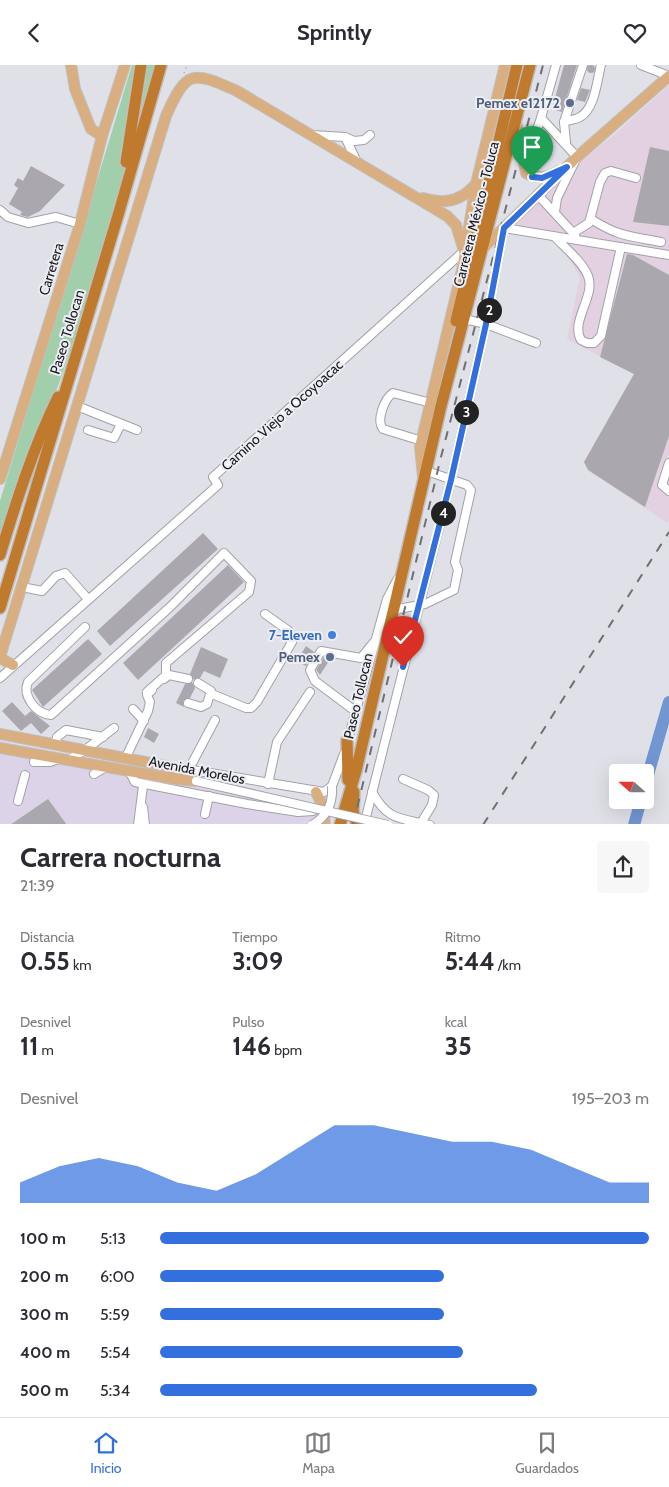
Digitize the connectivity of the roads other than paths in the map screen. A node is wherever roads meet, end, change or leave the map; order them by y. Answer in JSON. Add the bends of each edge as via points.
{"nodes":[{"id":1,"x":71,"y":65,"type":"edge"},
{"id":2,"x":125,"y":65,"type":"edge"},
{"id":3,"x":141,"y":65,"type":"edge"},
{"id":4,"x":161,"y":65,"type":"edge"},
{"id":5,"x":505,"y":65,"type":"edge"},
{"id":6,"x":517,"y":65,"type":"edge"},
{"id":7,"x":530,"y":65,"type":"edge"},
{"id":8,"x":556,"y":65,"type":"edge"},
{"id":9,"x":583,"y":65,"type":"edge"},
{"id":10,"x":601,"y":65,"type":"edge"},
{"id":11,"x":640,"y":65,"type":"edge"},
{"id":12,"x":669,"y":76,"type":"edge"},
{"id":13,"x":541,"y":118,"type":"junction"},
{"id":14,"x":516,"y":119,"type":"junction"},
{"id":15,"x":564,"y":122,"type":"junction"},
{"id":16,"x":312,"y":135,"type":"junction"},
{"id":17,"x":370,"y":135,"type":"dead end"},
{"id":18,"x":102,"y":136,"type":"junction"},
{"id":19,"x":345,"y":137,"type":"junction"},
{"id":20,"x":566,"y":143,"type":"junction"},
{"id":21,"x":577,"y":157,"type":"junction"},
{"id":22,"x":357,"y":161,"type":"junction"},
{"id":23,"x":524,"y":166,"type":"junction"},
{"id":24,"x":567,"y":167,"type":"junction"},
{"id":25,"x":636,"y":178,"type":"dead end"},
{"id":26,"x":476,"y":184,"type":"junction"},
{"id":27,"x":412,"y":195,"type":"junction"},
{"id":28,"x":538,"y":195,"type":"junction"},
{"id":29,"x":0,"y":210,"type":"edge"},
{"id":30,"x":119,"y":212,"type":"junction"},
{"id":31,"x":555,"y":213,"type":"junction"},
{"id":32,"x":591,"y":219,"type":"junction"},
{"id":33,"x":80,"y":225,"type":"junction"},
{"id":34,"x":504,"y":228,"type":"junction"},
{"id":35,"x":573,"y":233,"type":"junction"},
{"id":36,"x":555,"y":237,"type":"junction"},
{"id":37,"x":579,"y":241,"type":"junction"},
{"id":38,"x":661,"y":242,"type":"dead end"},
{"id":39,"x":483,"y":247,"type":"junction"},
{"id":40,"x":621,"y":247,"type":"junction"},
{"id":41,"x":464,"y":251,"type":"junction"},
{"id":42,"x":669,"y":255,"type":"edge"},
{"id":43,"x":464,"y":319,"type":"junction"},
{"id":44,"x":486,"y":324,"type":"junction"},
{"id":45,"x":536,"y":343,"type":"dead end"},
{"id":46,"x":450,"y":370,"type":"junction"},
{"id":47,"x":71,"y":371,"type":"junction"},
{"id":48,"x":431,"y":403,"type":"junction"},
{"id":49,"x":77,"y":407,"type":"junction"},
{"id":50,"x":121,"y":424,"type":"junction"},
{"id":51,"x":88,"y":430,"type":"dead end"},
{"id":52,"x":137,"y":430,"type":"dead end"},
{"id":53,"x":422,"y":441,"type":"junction"},
{"id":54,"x":669,"y":463,"type":"edge"},
{"id":55,"x":425,"y":476,"type":"junction"},
{"id":56,"x":0,"y":479,"type":"edge"},
{"id":57,"x":451,"y":480,"type":"junction"},
{"id":58,"x":669,"y":491,"type":"edge"},
{"id":59,"x":0,"y":555,"type":"edge"},
{"id":60,"x":403,"y":567,"type":"junction"},
{"id":61,"x":27,"y":588,"type":"dead end"},
{"id":62,"x":87,"y":599,"type":"junction"},
{"id":63,"x":419,"y":605,"type":"junction"},
{"id":64,"x":0,"y":608,"type":"edge"},
{"id":65,"x":393,"y":610,"type":"junction"},
{"id":66,"x":264,"y":614,"type":"dead end"},
{"id":67,"x":85,"y":627,"type":"dead end"},
{"id":68,"x":379,"y":633,"type":"junction"},
{"id":69,"x":0,"y":658,"type":"edge"},
{"id":70,"x":13,"y":665,"type":"junction"},
{"id":71,"x":0,"y":678,"type":"edge"},
{"id":72,"x":188,"y":679,"type":"dead end"},
{"id":73,"x":198,"y":683,"type":"dead end"},
{"id":74,"x":310,"y":692,"type":"dead end"},
{"id":75,"x":148,"y":693,"type":"junction"},
{"id":76,"x":212,"y":694,"type":"junction"},
{"id":77,"x":188,"y":703,"type":"dead end"},
{"id":78,"x":134,"y":709,"type":"dead end"},
{"id":79,"x":356,"y":711,"type":"junction"},
{"id":80,"x":214,"y":720,"type":"dead end"},
{"id":81,"x":144,"y":721,"type":"junction"},
{"id":82,"x":114,"y":728,"type":"dead end"},
{"id":83,"x":0,"y":734,"type":"edge"},
{"id":84,"x":103,"y":737,"type":"junction"},
{"id":85,"x":347,"y":740,"type":"junction"},
{"id":86,"x":55,"y":745,"type":"junction"},
{"id":87,"x":0,"y":748,"type":"edge"},
{"id":88,"x":86,"y":750,"type":"junction"},
{"id":89,"x":125,"y":759,"type":"junction"},
{"id":90,"x":63,"y":760,"type":"junction"},
{"id":91,"x":34,"y":762,"type":"dead end"},
{"id":92,"x":106,"y":767,"type":"junction"},
{"id":93,"x":128,"y":771,"type":"junction"},
{"id":94,"x":356,"y":771,"type":"junction"},
{"id":95,"x":94,"y":774,"type":"dead end"},
{"id":96,"x":25,"y":775,"type":"dead end"},
{"id":97,"x":191,"y":777,"type":"junction"},
{"id":98,"x":403,"y":779,"type":"dead end"},
{"id":99,"x":268,"y":784,"type":"junction"},
{"id":100,"x":143,"y":786,"type":"dead end"},
{"id":101,"x":332,"y":786,"type":"junction"},
{"id":102,"x":372,"y":792,"type":"junction"},
{"id":103,"x":318,"y":795,"type":"junction"},
{"id":104,"x":209,"y":796,"type":"junction"},
{"id":105,"x":347,"y":797,"type":"junction"},
{"id":106,"x":142,"y":800,"type":"junction"},
{"id":107,"x":18,"y":801,"type":"dead end"},
{"id":108,"x":205,"y":814,"type":"dead end"},
{"id":109,"x":325,"y":820,"type":"edge"},
{"id":110,"x":421,"y":823,"type":"junction"},
{"id":111,"x":138,"y":824,"type":"edge"},
{"id":112,"x":145,"y":824,"type":"edge"},
{"id":113,"x":340,"y":824,"type":"edge"},
{"id":114,"x":357,"y":824,"type":"edge"},
{"id":115,"x":364,"y":824,"type":"edge"},
{"id":116,"x":384,"y":824,"type":"edge"},
{"id":117,"x":426,"y":824,"type":"edge"}],
"edges":[{"from":1,"to":18,"type":"main road","via":[[75,89],[91,129]]},
{"from":2,"to":18,"type":"main road","name":"Carretera"},
{"from":3,"to":30,"type":"highway"},
{"from":4,"to":30,"type":"highway","name":"Paseo Tollocan"},
{"from":5,"to":26,"type":"main road"},
{"from":6,"to":46,"type":"highway","via":[[454,332]]},
{"from":7,"to":14,"type":"highway","name":"Carretera México - Toluca"},
{"from":8,"to":13,"type":"street"},
{"from":9,"to":15,"type":"street"},
{"from":10,"to":15,"type":"street","via":[[590,106],[580,117]]},
{"from":11,"to":12,"type":"street"},
{"from":12,"to":21,"type":"main road"},
{"from":13,"to":20,"type":"street"},
{"from":13,"to":23,"type":"street"},
{"from":14,"to":23,"type":"main road"},
{"from":14,"to":39,"type":"highway","name":"Carretera México - Toluca"},
{"from":15,"to":20,"type":"street"},
{"from":16,"to":19,"type":"street"},
{"from":16,"to":22,"type":"main road"},
{"from":16,"to":49,"type":"main road","via":[[237,91],[208,78],[194,77],[182,85],[166,116]]},
{"from":17,"to":19,"type":"street","via":[[364,141]]},
{"from":18,"to":33,"type":"main road","name":"Carretera"},
{"from":19,"to":22,"type":"street"},
{"from":20,"to":21,"type":"street"},
{"from":21,"to":24,"type":"main road"},
{"from":21,"to":31,"type":"street","via":[[557,197]]},
{"from":22,"to":27,"type":"main road"},
{"from":23,"to":24,"type":"main road","via":[[532,177],[542,178]]},
{"from":24,"to":28,"type":"main road"},
{"from":25,"to":32,"type":"street","via":[[611,171],[602,176]]},
{"from":26,"to":27,"type":"main road","via":[[466,195],[453,201]]},
{"from":26,"to":41,"type":"main road"},
{"from":27,"to":41,"type":"main road","via":[[456,225]]},
{"from":28,"to":31,"type":"street"},
{"from":28,"to":34,"type":"main road"},
{"from":29,"to":33,"type":"street","via":[[8,217],[28,223],[56,217]]},
{"from":30,"to":47,"type":"highway","name":"Paseo Tollocan"},
{"from":31,"to":35,"type":"street"},
{"from":32,"to":35,"type":"street"},
{"from":32,"to":38,"type":"street","via":[[623,236]]},
{"from":33,"to":56,"type":"main road","name":"Carretera"},
{"from":34,"to":36,"type":"street"},
{"from":34,"to":39,"type":"main road"},
{"from":34,"to":44,"type":"street"},
{"from":35,"to":37,"type":"street"},
{"from":36,"to":37,"type":"street"},
{"from":36,"to":40,"type":"street","via":[[588,277],[578,331],[581,340],[587,343],[594,343],[601,336]]},
{"from":37,"to":40,"type":"street"},
{"from":39,"to":43,"type":"highway","name":"Carretera México - Toluca"},
{"from":40,"to":42,"type":"street"},
{"from":41,"to":48,"type":"main road"},
{"from":41,"to":62,"type":"street","name":"Camino Viejo a Ocoyoacac","via":[[213,477],[218,485]]},
{"from":43,"to":44,"type":"street"},
{"from":43,"to":46,"type":"highway","name":"Carretera México - Toluca"},
{"from":44,"to":45,"type":"street"},
{"from":44,"to":57,"type":"street"},
{"from":46,"to":55,"type":"highway","name":"Paseo Tollocan"},
{"from":47,"to":59,"type":"highway","via":[[43,428]]},
{"from":47,"to":64,"type":"highway","name":"Paseo Tollocan"},
{"from":48,"to":53,"type":"main road"},
{"from":48,"to":53,"type":"street","via":[[393,393],[386,400],[380,421],[383,429]]},
{"from":49,"to":50,"type":"street"},
{"from":49,"to":69,"type":"main road"},
{"from":50,"to":51,"type":"street","via":[[114,438]]},
{"from":50,"to":52,"type":"street"},
{"from":53,"to":55,"type":"main road"},
{"from":54,"to":58,"type":"street","via":[[662,485]]},
{"from":55,"to":57,"type":"street"},
{"from":55,"to":60,"type":"highway","name":"Paseo Tollocan"},
{"from":57,"to":63,"type":"street"},
{"from":57,"to":63,"type":"street","via":[[467,485],[471,490],[454,562],[458,570],[454,590]]},
{"from":60,"to":65,"type":"highway","name":"Paseo Tollocan"},
{"from":60,"to":68,"type":"street","via":[[387,599]]},
{"from":61,"to":62,"type":"street","via":[[42,591],[56,576],[65,573]]},
{"from":62,"to":70,"type":"street","name":"Camino Viejo a Ocoyoacac","via":[[60,627]]},
{"from":63,"to":65,"type":"street"},
{"from":63,"to":102,"type":"street"},
{"from":65,"to":94,"type":"highway","name":"Paseo Tollocan"},
{"from":66,"to":76,"type":"street","via":[[289,631],[292,642],[258,702],[246,709]]},
{"from":67,"to":75,"type":"street","via":[[28,682],[25,688],[27,698],[41,712],[51,715],[170,607],[224,553],[251,581],[249,592],[166,663],[166,675]]},
{"from":68,"to":79,"type":"street"},
{"from":68,"to":79,"type":"street","via":[[361,658],[321,651],[310,670],[315,681]]},
{"from":69,"to":70,"type":"main road"},
{"from":70,"to":71,"type":"street","name":"Camino Viejo a Ocoyoacac"},
{"from":72,"to":75,"type":"street","via":[[169,675]]},
{"from":73,"to":76,"type":"street","via":[[209,688]]},
{"from":74,"to":99,"type":"street","via":[[276,742]]},
{"from":75,"to":81,"type":"street","via":[[149,707]]},
{"from":76,"to":77,"type":"street","via":[[204,707]]},
{"from":78,"to":81,"type":"street"},
{"from":79,"to":85,"type":"street"},
{"from":80,"to":97,"type":"street"},
{"from":81,"to":89,"type":"street"},
{"from":82,"to":84,"type":"street"},
{"from":83,"to":86,"type":"main road","name":"Avenida Morelos"},
{"from":84,"to":86,"type":"street","via":[[66,730],[57,737]]},
{"from":84,"to":88,"type":"street"},
{"from":85,"to":101,"type":"street"},
{"from":85,"to":105,"type":"highway"},
{"from":86,"to":88,"type":"main road","name":"Avenida Morelos"},
{"from":87,"to":90,"type":"main road","name":"Avenida Morelos"},
{"from":88,"to":89,"type":"main road","name":"Avenida Morelos"},
{"from":88,"to":90,"type":"street"},
{"from":89,"to":97,"type":"main road","name":"Avenida Morelos","via":[[166,766]]},
{"from":90,"to":91,"type":"street"},
{"from":90,"to":92,"type":"main road","name":"Avenida Morelos"},
{"from":92,"to":93,"type":"main road","name":"Avenida Morelos"},
{"from":92,"to":95,"type":"street"},
{"from":93,"to":97,"type":"main road","name":"Avenida Morelos"},
{"from":93,"to":104,"type":"street","via":[[135,782]]},
{"from":94,"to":105,"type":"highway","name":"Paseo Tollocan"},
{"from":94,"to":114,"type":"highway","via":[[353,811]]},
{"from":96,"to":107,"type":"street"},
{"from":97,"to":99,"type":"street","name":"Avenida Morelos"},
{"from":97,"to":116,"type":"street","name":"Avenida Morelos","bridge":true},
{"from":98,"to":110,"type":"street","via":[[434,795]]},
{"from":99,"to":103,"type":"street","name":"Avenida Morelos"},
{"from":100,"to":106,"type":"street"},
{"from":101,"to":103,"type":"street"},
{"from":101,"to":109,"type":"street","bridge":true},
{"from":102,"to":110,"type":"street","via":[[381,809],[391,816]]},
{"from":102,"to":115,"type":"street"},
{"from":103,"to":104,"type":"street","via":[[318,805],[313,811],[298,812]]},
{"from":103,"to":109,"type":"main road"},
{"from":104,"to":108,"type":"street"},
{"from":105,"to":113,"type":"highway","name":"Paseo Tollocan"},
{"from":106,"to":111,"type":"street"},
{"from":106,"to":112,"type":"street"},
{"from":110,"to":117,"type":"street"}]}
